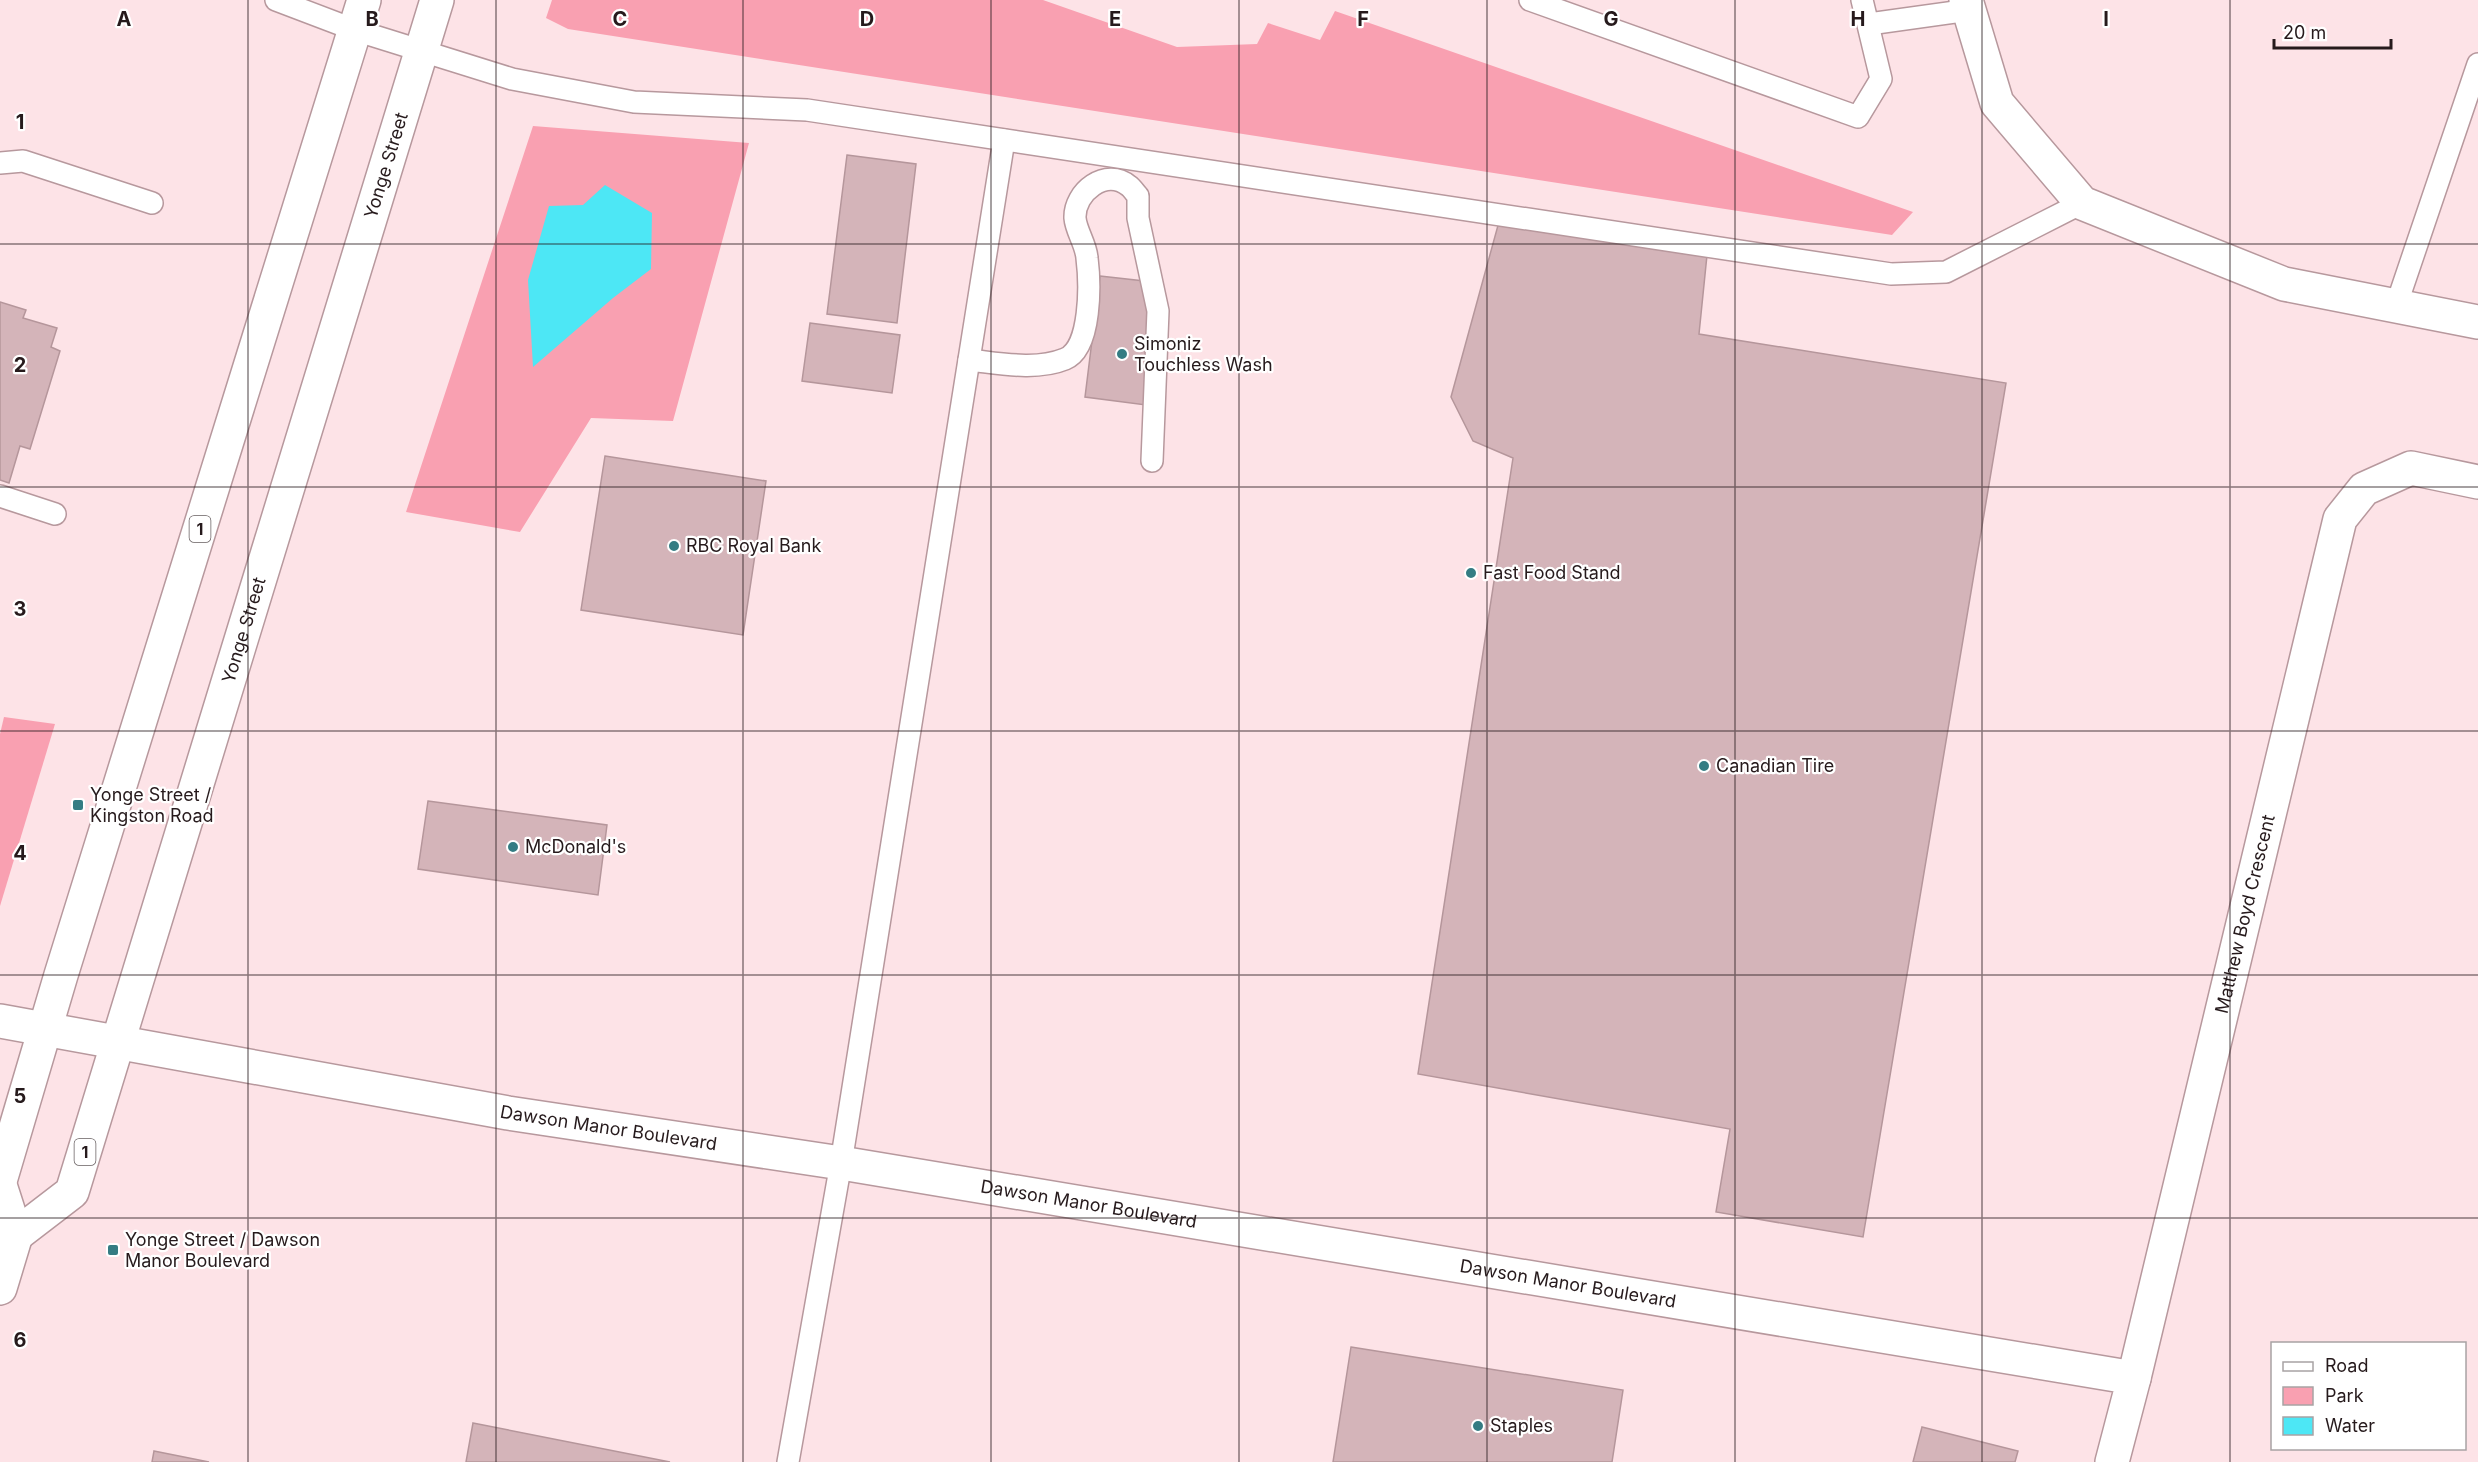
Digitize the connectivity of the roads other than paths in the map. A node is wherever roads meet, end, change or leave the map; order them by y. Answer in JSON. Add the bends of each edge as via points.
{"nodes":[{"id":1,"x":276,"y":0,"type":"edge"},
{"id":2,"x":437,"y":0,"type":"edge"},
{"id":3,"x":1530,"y":0,"type":"edge"},
{"id":4,"x":1862,"y":0,"type":"edge"},
{"id":5,"x":1968,"y":5,"type":"edge"},
{"id":6,"x":360,"y":15,"type":"edge"},
{"id":7,"x":1869,"y":24,"type":"junction"},
{"id":8,"x":423,"y":52,"type":"junction"},
{"id":9,"x":2478,"y":64,"type":"edge"},
{"id":10,"x":1004,"y":140,"type":"junction"},
{"id":11,"x":0,"y":163,"type":"edge"},
{"id":12,"x":152,"y":203,"type":"dead end"},
{"id":13,"x":2082,"y":203,"type":"junction"},
{"id":14,"x":2397,"y":306,"type":"junction"},
{"id":15,"x":2478,"y":322,"type":"edge"},
{"id":16,"x":969,"y":360,"type":"junction"},
{"id":17,"x":1152,"y":461,"type":"dead end"},
{"id":18,"x":2478,"y":482,"type":"edge"},
{"id":19,"x":0,"y":496,"type":"edge"},
{"id":20,"x":55,"y":513,"type":"dead end"},
{"id":21,"x":0,"y":1021,"type":"edge"},
{"id":22,"x":45,"y":1029,"type":"junction"},
{"id":23,"x":118,"y":1044,"type":"junction"},
{"id":24,"x":841,"y":1163,"type":"junction"},
{"id":25,"x":0,"y":1183,"type":"edge"},
{"id":26,"x":16,"y":1235,"type":"junction"},
{"id":27,"x":0,"y":1288,"type":"edge"},
{"id":28,"x":2134,"y":1378,"type":"junction"},
{"id":29,"x":788,"y":1462,"type":"edge"},
{"id":30,"x":2112,"y":1462,"type":"edge"}],
"edges":[{"from":1,"to":6,"type":"lane"},
{"from":2,"to":8,"type":"street","name":"Yonge Street","number":"1"},
{"from":3,"to":7,"type":"lane","via":[[1858,117],[1881,79]]},
{"from":4,"to":7,"type":"lane"},
{"from":5,"to":7,"type":"lane"},
{"from":5,"to":13,"type":"street","via":[[1997,103]]},
{"from":6,"to":8,"type":"lane"},
{"from":6,"to":22,"type":"street","number":"1"},
{"from":8,"to":10,"type":"lane","via":[[512,79],[634,102],[807,110]]},
{"from":8,"to":23,"type":"street","name":"Yonge Street","number":"1"},
{"from":9,"to":14,"type":"lane"},
{"from":10,"to":13,"type":"lane","via":[[1891,274],[1946,272]]},
{"from":10,"to":16,"type":"lane"},
{"from":11,"to":12,"type":"lane","via":[[23,161]]},
{"from":13,"to":14,"type":"street","via":[[2284,284]]},
{"from":14,"to":15,"type":"street"},
{"from":16,"to":17,"type":"lane","via":[[1049,363],[1066,359],[1077,351],[1088,313],[1089,284],[1087,254],[1075,218],[1079,202],[1086,189],[1096,182],[1128,184],[1138,196],[1138,219],[1158,311]]},
{"from":16,"to":24,"type":"lane"},
{"from":18,"to":28,"type":"street","name":"Matthew Boyd Crescent","via":[[2411,468],[2364,489],[2340,519]]},
{"from":19,"to":20,"type":"lane"},
{"from":21,"to":22,"type":"street","name":"Dawson Manor Boulevard"},
{"from":22,"to":23,"type":"street","name":"Dawson Manor Boulevard"},
{"from":22,"to":25,"type":"street","number":"1"},
{"from":23,"to":24,"type":"street","name":"Dawson Manor Boulevard","via":[[508,1113]]},
{"from":23,"to":26,"type":"street","name":"Yonge Street","number":"1","via":[[72,1192]]},
{"from":24,"to":28,"type":"street","name":"Dawson Manor Boulevard"},
{"from":24,"to":29,"type":"lane"},
{"from":25,"to":26,"type":"street","number":"1"},
{"from":26,"to":27,"type":"street"},
{"from":28,"to":30,"type":"street","name":"Matthew Boyd Crescent"}]}
